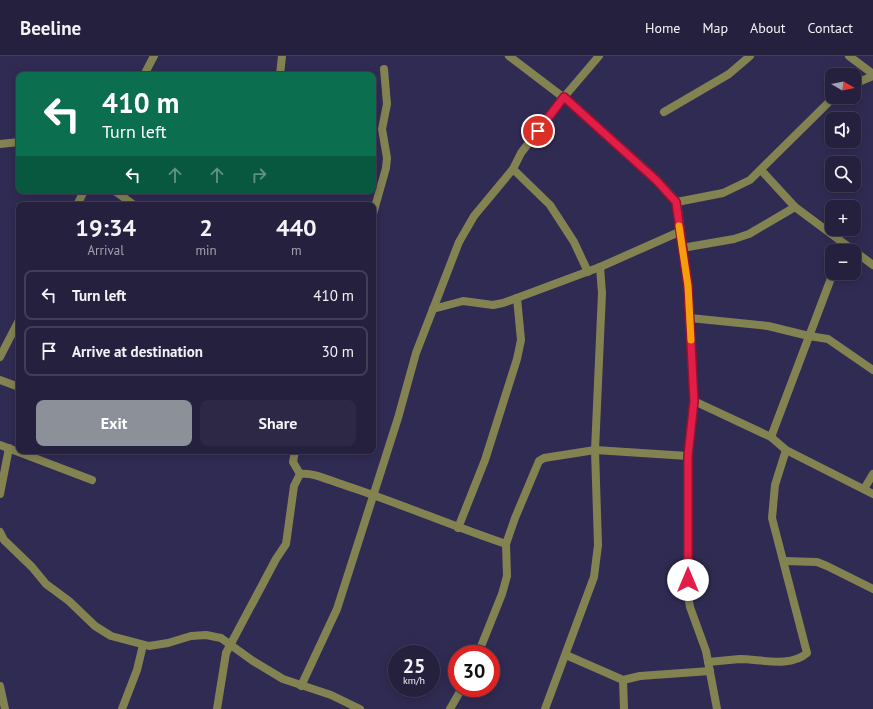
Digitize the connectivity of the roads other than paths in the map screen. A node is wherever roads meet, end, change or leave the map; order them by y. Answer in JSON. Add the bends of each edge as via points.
{"nodes":[{"id":1,"x":154,"y":56,"type":"edge"},
{"id":2,"x":282,"y":56,"type":"edge"},
{"id":3,"x":509,"y":56,"type":"edge"},
{"id":4,"x":599,"y":56,"type":"edge"},
{"id":5,"x":750,"y":56,"type":"edge"},
{"id":6,"x":849,"y":56,"type":"edge"},
{"id":7,"x":384,"y":69,"type":"dead end"},
{"id":8,"x":146,"y":72,"type":"edge"},
{"id":9,"x":280,"y":72,"type":"edge"},
{"id":10,"x":873,"y":75,"type":"edge"},
{"id":11,"x":861,"y":81,"type":"edge"},
{"id":12,"x":564,"y":97,"type":"junction"},
{"id":13,"x":827,"y":104,"type":"edge"},
{"id":14,"x":664,"y":112,"type":"dead end"},
{"id":15,"x":16,"y":142,"type":"edge"},
{"id":16,"x":0,"y":144,"type":"edge"},
{"id":17,"x":512,"y":169,"type":"junction"},
{"id":18,"x":761,"y":170,"type":"junction"},
{"id":19,"x":119,"y":194,"type":"edge"},
{"id":20,"x":130,"y":202,"type":"edge"},
{"id":21,"x":676,"y":202,"type":"junction"},
{"id":22,"x":376,"y":203,"type":"edge"},
{"id":23,"x":795,"y":207,"type":"junction"},
{"id":24,"x":679,"y":232,"type":"junction"},
{"id":25,"x":838,"y":244,"type":"edge"},
{"id":26,"x":682,"y":248,"type":"junction"},
{"id":27,"x":861,"y":258,"type":"edge"},
{"id":28,"x":873,"y":265,"type":"edge"},
{"id":29,"x":600,"y":267,"type":"junction"},
{"id":30,"x":588,"y":272,"type":"junction"},
{"id":31,"x":829,"y":280,"type":"edge"},
{"id":32,"x":517,"y":298,"type":"junction"},
{"id":33,"x":433,"y":309,"type":"junction"},
{"id":34,"x":690,"y":318,"type":"junction"},
{"id":35,"x":16,"y":326,"type":"edge"},
{"id":36,"x":808,"y":336,"type":"junction"},
{"id":37,"x":0,"y":357,"type":"edge"},
{"id":38,"x":873,"y":370,"type":"edge"},
{"id":39,"x":0,"y":380,"type":"edge"},
{"id":40,"x":16,"y":386,"type":"edge"},
{"id":41,"x":694,"y":401,"type":"junction"},
{"id":42,"x":771,"y":437,"type":"junction"},
{"id":43,"x":0,"y":445,"type":"edge"},
{"id":44,"x":9,"y":448,"type":"junction"},
{"id":45,"x":595,"y":450,"type":"junction"},
{"id":46,"x":786,"y":450,"type":"junction"},
{"id":47,"x":16,"y":451,"type":"edge"},
{"id":48,"x":25,"y":454,"type":"edge"},
{"id":49,"x":294,"y":454,"type":"edge"},
{"id":50,"x":688,"y":456,"type":"junction"},
{"id":51,"x":300,"y":474,"type":"junction"},
{"id":52,"x":873,"y":474,"type":"edge"},
{"id":53,"x":92,"y":480,"type":"dead end"},
{"id":54,"x":864,"y":489,"type":"junction"},
{"id":55,"x":0,"y":494,"type":"edge"},
{"id":56,"x":373,"y":494,"type":"junction"},
{"id":57,"x":873,"y":494,"type":"edge"},
{"id":58,"x":458,"y":528,"type":"junction"},
{"id":59,"x":0,"y":532,"type":"edge"},
{"id":60,"x":506,"y":544,"type":"junction"},
{"id":61,"x":784,"y":561,"type":"junction"},
{"id":62,"x":873,"y":589,"type":"edge"},
{"id":63,"x":230,"y":642,"type":"junction"},
{"id":64,"x":143,"y":645,"type":"junction"},
{"id":65,"x":482,"y":645,"type":"edge"},
{"id":66,"x":566,"y":655,"type":"junction"},
{"id":67,"x":708,"y":662,"type":"junction"},
{"id":68,"x":710,"y":671,"type":"junction"},
{"id":69,"x":623,"y":680,"type":"junction"},
{"id":70,"x":0,"y":686,"type":"edge"},
{"id":71,"x":301,"y":686,"type":"junction"},
{"id":72,"x":457,"y":697,"type":"edge"},
{"id":73,"x":5,"y":709,"type":"edge"},
{"id":74,"x":122,"y":709,"type":"edge"},
{"id":75,"x":217,"y":709,"type":"edge"},
{"id":76,"x":360,"y":709,"type":"edge"},
{"id":77,"x":450,"y":709,"type":"edge"},
{"id":78,"x":545,"y":709,"type":"edge"},
{"id":79,"x":624,"y":709,"type":"edge"},
{"id":80,"x":717,"y":709,"type":"edge"}],
"edges":[{"from":1,"to":8,"type":"street"},
{"from":2,"to":9,"type":"street"},
{"from":3,"to":12,"type":"street"},
{"from":4,"to":12,"type":"street"},
{"from":5,"to":14,"type":"street","via":[[729,74]]},
{"from":6,"to":10,"type":"street"},
{"from":7,"to":22,"type":"street","via":[[387,104],[382,129],[387,158]]},
{"from":10,"to":11,"type":"street"},
{"from":12,"to":17,"type":"street","via":[[521,153]]},
{"from":12,"to":21,"type":"street","via":[[660,183]]},
{"from":13,"to":18,"type":"street"},
{"from":15,"to":16,"type":"street"},
{"from":17,"to":30,"type":"street","via":[[550,205],[574,242]]},
{"from":17,"to":33,"type":"street","via":[[474,216],[466,230]]},
{"from":18,"to":21,"type":"street","via":[[738,187],[723,193]]},
{"from":18,"to":23,"type":"street"},
{"from":19,"to":20,"type":"street"},
{"from":21,"to":24,"type":"street"},
{"from":23,"to":25,"type":"street"},
{"from":23,"to":26,"type":"street","via":[[749,234]]},
{"from":24,"to":26,"type":"street"},
{"from":24,"to":29,"type":"street"},
{"from":26,"to":34,"type":"street"},
{"from":27,"to":28,"type":"street"},
{"from":29,"to":30,"type":"street"},
{"from":29,"to":45,"type":"street","via":[[602,293]]},
{"from":30,"to":32,"type":"street"},
{"from":31,"to":36,"type":"street"},
{"from":32,"to":33,"type":"street","via":[[493,305],[463,301]]},
{"from":32,"to":58,"type":"street","via":[[521,340],[517,359],[484,460]]},
{"from":33,"to":56,"type":"street","via":[[416,353]]},
{"from":34,"to":36,"type":"street","via":[[768,326]]},
{"from":34,"to":41,"type":"street"},
{"from":35,"to":37,"type":"street"},
{"from":36,"to":38,"type":"street","via":[[834,342]]},
{"from":36,"to":42,"type":"street"},
{"from":39,"to":40,"type":"street"},
{"from":41,"to":42,"type":"street"},
{"from":41,"to":50,"type":"street"},
{"from":42,"to":46,"type":"street"},
{"from":43,"to":44,"type":"street"},
{"from":44,"to":47,"type":"street"},
{"from":44,"to":55,"type":"street"},
{"from":45,"to":50,"type":"street"},
{"from":45,"to":60,"type":"street","via":[[539,461]]},
{"from":45,"to":66,"type":"street","via":[[598,545],[594,578]]},
{"from":46,"to":54,"type":"street"},
{"from":46,"to":61,"type":"street","via":[[775,485],[772,518]]},
{"from":48,"to":53,"type":"street"},
{"from":49,"to":51,"type":"street","via":[[293,462]]},
{"from":50,"to":67,"type":"street","via":[[688,596]]},
{"from":51,"to":56,"type":"street","via":[[312,475]]},
{"from":51,"to":63,"type":"street","via":[[294,486],[286,544]]},
{"from":52,"to":54,"type":"street"},
{"from":54,"to":57,"type":"street"},
{"from":56,"to":58,"type":"street"},
{"from":56,"to":71,"type":"street","via":[[337,609]]},
{"from":58,"to":60,"type":"street"},
{"from":59,"to":64,"type":"street","via":[[4,540],[46,584],[69,601],[95,626],[111,636]]},
{"from":60,"to":65,"type":"street","via":[[507,576]]},
{"from":61,"to":62,"type":"street","via":[[817,562]]},
{"from":61,"to":67,"type":"street","via":[[807,653],[802,658],[778,662],[741,659]]},
{"from":63,"to":64,"type":"street","via":[[206,635]]},
{"from":63,"to":71,"type":"street","via":[[253,661],[283,679]]},
{"from":63,"to":75,"type":"street","via":[[226,652]]},
{"from":64,"to":74,"type":"street","via":[[137,670]]},
{"from":66,"to":69,"type":"street"},
{"from":66,"to":78,"type":"street"},
{"from":67,"to":68,"type":"street"},
{"from":68,"to":69,"type":"street","via":[[640,676]]},
{"from":68,"to":80,"type":"street"},
{"from":69,"to":79,"type":"street"},
{"from":70,"to":73,"type":"street"},
{"from":71,"to":76,"type":"street","via":[[331,695]]},
{"from":72,"to":77,"type":"street"}]}
